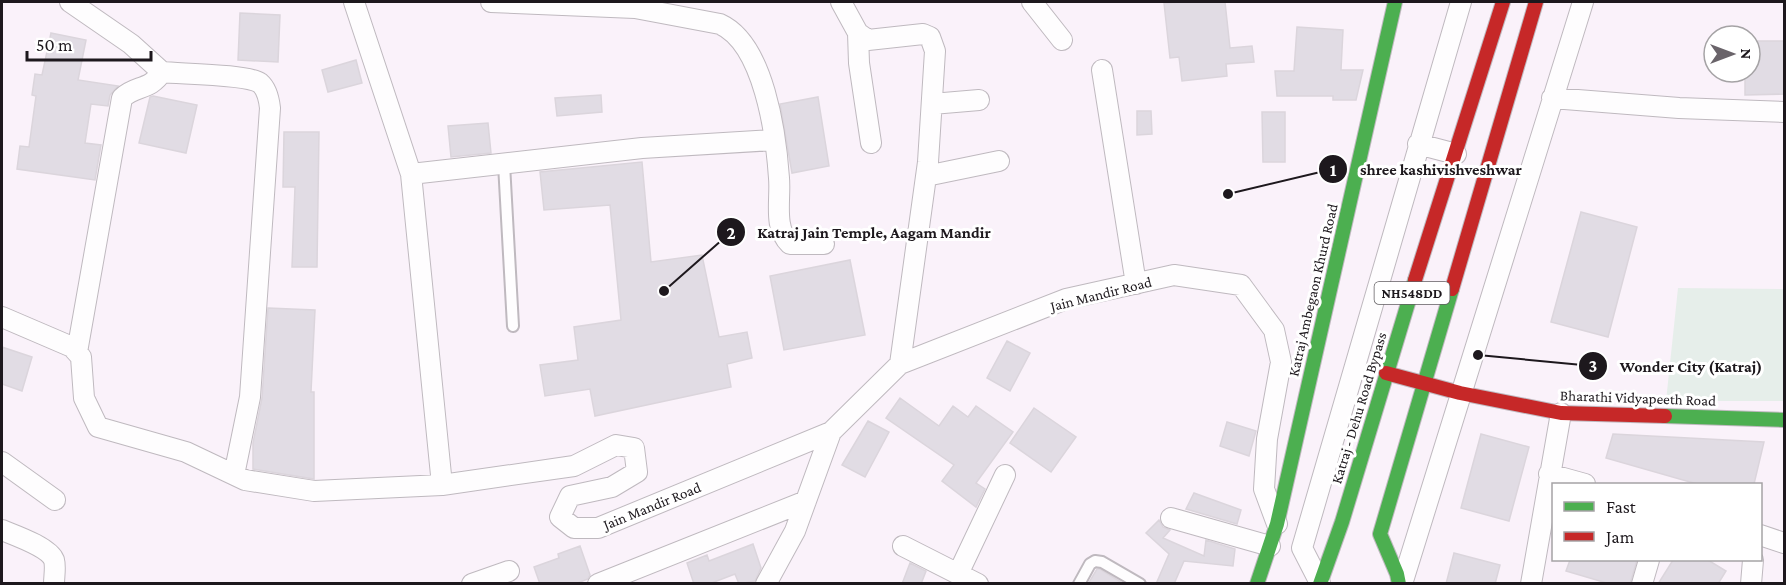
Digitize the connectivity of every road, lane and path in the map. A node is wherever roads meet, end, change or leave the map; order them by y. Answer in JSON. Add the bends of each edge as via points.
{"nodes":[{"id":1,"x":70,"y":2,"type":"edge"},
{"id":2,"x":354,"y":2,"type":"edge"},
{"id":3,"x":491,"y":2,"type":"edge"},
{"id":4,"x":841,"y":2,"type":"edge"},
{"id":5,"x":1032,"y":2,"type":"edge"},
{"id":6,"x":1395,"y":2,"type":"edge"},
{"id":7,"x":1461,"y":2,"type":"edge"},
{"id":8,"x":1503,"y":2,"type":"edge"},
{"id":9,"x":1536,"y":2,"type":"edge"},
{"id":10,"x":1583,"y":2,"type":"edge"},
{"id":11,"x":858,"y":33,"type":"junction"},
{"id":12,"x":1062,"y":40,"type":"dead end"},
{"id":13,"x":1102,"y":70,"type":"dead end"},
{"id":14,"x":162,"y":72,"type":"junction"},
{"id":15,"x":1552,"y":98,"type":"junction"},
{"id":16,"x":979,"y":100,"type":"dead end"},
{"id":17,"x":932,"y":104,"type":"junction"},
{"id":18,"x":1785,"y":112,"type":"edge"},
{"id":19,"x":774,"y":140,"type":"junction"},
{"id":20,"x":871,"y":143,"type":"dead end"},
{"id":21,"x":1418,"y":144,"type":"junction"},
{"id":22,"x":1456,"y":154,"type":"junction"},
{"id":23,"x":999,"y":161,"type":"dead end"},
{"id":24,"x":504,"y":164,"type":"junction"},
{"id":25,"x":411,"y":174,"type":"junction"},
{"id":26,"x":926,"y":176,"type":"junction"},
{"id":27,"x":824,"y":244,"type":"dead end"},
{"id":28,"x":1136,"y":284,"type":"junction"},
{"id":29,"x":2,"y":317,"type":"edge"},
{"id":30,"x":513,"y":326,"type":"dead end"},
{"id":31,"x":77,"y":352,"type":"junction"},
{"id":32,"x":900,"y":364,"type":"junction"},
{"id":33,"x":1386,"y":373,"type":"junction"},
{"id":34,"x":1423,"y":384,"type":"junction"},
{"id":35,"x":1460,"y":393,"type":"junction"},
{"id":36,"x":1561,"y":413,"type":"junction"},
{"id":37,"x":1785,"y":420,"type":"edge"},
{"id":38,"x":831,"y":432,"type":"junction"},
{"id":39,"x":2,"y":462,"type":"edge"},
{"id":40,"x":1549,"y":474,"type":"junction"},
{"id":41,"x":234,"y":475,"type":"junction"},
{"id":42,"x":1005,"y":475,"type":"dead end"},
{"id":43,"x":1581,"y":483,"type":"edge"},
{"id":44,"x":442,"y":485,"type":"junction"},
{"id":45,"x":55,"y":500,"type":"dead end"},
{"id":46,"x":806,"y":501,"type":"junction"},
{"id":47,"x":1171,"y":518,"type":"dead end"},
{"id":48,"x":1277,"y":524,"type":"junction"},
{"id":49,"x":2,"y":530,"type":"edge"},
{"id":50,"x":1762,"y":535,"type":"edge"},
{"id":51,"x":1785,"y":543,"type":"edge"},
{"id":52,"x":903,"y":546,"type":"dead end"},
{"id":53,"x":1270,"y":546,"type":"junction"},
{"id":54,"x":1649,"y":561,"type":"edge"},
{"id":55,"x":1753,"y":561,"type":"edge"},
{"id":56,"x":508,"y":571,"type":"dead end"},
{"id":57,"x":958,"y":574,"type":"junction"},
{"id":58,"x":1395,"y":582,"type":"edge"},
{"id":59,"x":1320,"y":583,"type":"edge"},
{"id":60,"x":54,"y":584,"type":"edge"},
{"id":61,"x":472,"y":584,"type":"edge"},
{"id":62,"x":598,"y":584,"type":"edge"},
{"id":63,"x":766,"y":584,"type":"edge"},
{"id":64,"x":978,"y":584,"type":"edge"},
{"id":65,"x":1079,"y":584,"type":"edge"},
{"id":66,"x":1140,"y":584,"type":"edge"},
{"id":67,"x":1257,"y":584,"type":"edge"},
{"id":68,"x":1531,"y":584,"type":"edge"},
{"id":69,"x":1642,"y":584,"type":"edge"},
{"id":70,"x":1751,"y":584,"type":"edge"}],
"edges":[{"from":1,"to":14,"type":"street"},
{"from":2,"to":25,"type":"street"},
{"from":3,"to":19,"type":"street","via":[[635,8],[731,29],[757,66]]},
{"from":4,"to":11,"type":"street"},
{"from":5,"to":12,"type":"street"},
{"from":6,"to":48,"type":"main road","name":"Katraj Ambegaon Khurd Road"},
{"from":7,"to":21,"type":"street"},
{"from":8,"to":22,"type":"main road","name":"Katraj - Dehu Road Bypass","number":"NH548DD"},
{"from":9,"to":34,"type":"main road","number":"NH548DD"},
{"from":10,"to":15,"type":"street"},
{"from":11,"to":17,"type":"street","via":[[868,39],[916,34],[930,37],[935,51]]},
{"from":11,"to":20,"type":"street"},
{"from":13,"to":28,"type":"street"},
{"from":14,"to":31,"type":"street","via":[[148,87],[122,98]]},
{"from":14,"to":41,"type":"street","via":[[251,80],[260,83],[269,100],[250,397]]},
{"from":15,"to":18,"type":"street"},
{"from":15,"to":35,"type":"street"},
{"from":16,"to":17,"type":"street"},
{"from":17,"to":26,"type":"street"},
{"from":19,"to":24,"type":"street","via":[[642,148]]},
{"from":19,"to":27,"type":"street","via":[[782,231],[790,244]]},
{"from":21,"to":22,"type":"street"},
{"from":21,"to":59,"type":"street","via":[[1302,548]]},
{"from":22,"to":33,"type":"main road","name":"Katraj - Dehu Road Bypass","number":"NH548DD"},
{"from":23,"to":26,"type":"street"},
{"from":24,"to":25,"type":"street"},
{"from":24,"to":30,"type":"lane"},
{"from":25,"to":44,"type":"street"},
{"from":26,"to":32,"type":"street"},
{"from":28,"to":32,"type":"street","name":"Jain Mandir Road","via":[[1066,299]]},
{"from":28,"to":48,"type":"street","name":"Jain Mandir Road","via":[[1174,275],[1241,285],[1274,330],[1281,362],[1267,439],[1264,489]]},
{"from":29,"to":31,"type":"street","via":[[72,346]]},
{"from":31,"to":41,"type":"street","name":"Jain Mandir Road","via":[[81,357],[84,398],[98,427],[186,452]]},
{"from":32,"to":38,"type":"street","name":"Jain Mandir Road"},
{"from":33,"to":34,"type":"main road","name":"Bharathi Vidyapeeth Road"},
{"from":33,"to":59,"type":"main road","name":"Katraj - Dehu Road Bypass","number":"NH548DD"},
{"from":34,"to":35,"type":"main road","name":"Bharathi Vidyapeeth Road"},
{"from":34,"to":58,"type":"main road","number":"NH548DD","via":[[1380,534],[1397,574]]},
{"from":35,"to":36,"type":"main road","name":"Bharathi Vidyapeeth Road"},
{"from":35,"to":58,"type":"street"},
{"from":36,"to":37,"type":"main road","name":"Bharathi Vidyapeeth Road"},
{"from":36,"to":40,"type":"street"},
{"from":38,"to":44,"type":"street","name":"Jain Mandir Road","via":[[598,528],[574,528],[560,517],[570,496],[612,487],[637,472],[634,448],[616,445],[574,466]]},
{"from":38,"to":46,"type":"street"},
{"from":39,"to":45,"type":"street"},
{"from":40,"to":43,"type":"street"},
{"from":40,"to":68,"type":"street"},
{"from":41,"to":44,"type":"street","name":"Jain Mandir Road","via":[[314,492]]},
{"from":42,"to":57,"type":"street"},
{"from":46,"to":62,"type":"street"},
{"from":46,"to":63,"type":"street","via":[[795,531]]},
{"from":47,"to":53,"type":"street"},
{"from":48,"to":53,"type":"main road","name":"Katraj Ambegaon Khurd Road"},
{"from":49,"to":60,"type":"street","via":[[53,557]]},
{"from":50,"to":51,"type":"street"},
{"from":52,"to":57,"type":"street"},
{"from":53,"to":67,"type":"main road","name":"Katraj Ambegaon Khurd Road"},
{"from":54,"to":69,"type":"street"},
{"from":55,"to":70,"type":"street"},
{"from":56,"to":61,"type":"street"},
{"from":57,"to":64,"type":"street"},
{"from":65,"to":66,"type":"lane","via":[[1095,561]]}]}
